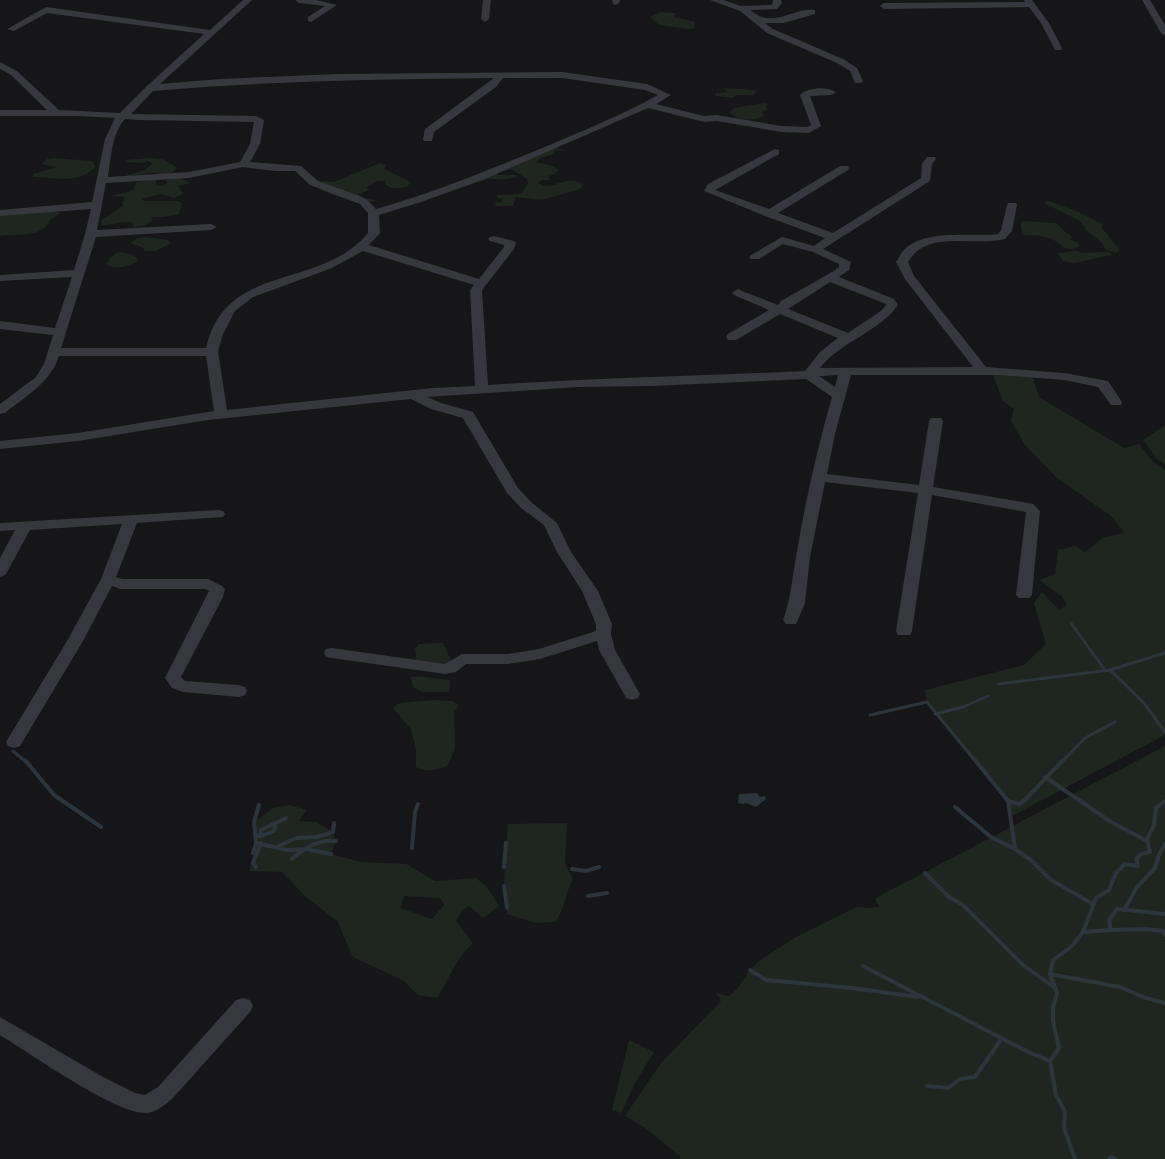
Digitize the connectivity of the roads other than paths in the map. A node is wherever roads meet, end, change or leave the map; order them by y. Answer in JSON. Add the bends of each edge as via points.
{"nodes":[{"id":1,"x":248,"y":0,"type":"edge"},
{"id":2,"x":299,"y":0,"type":"edge"},
{"id":3,"x":487,"y":0,"type":"edge"},
{"id":4,"x":714,"y":0,"type":"edge"},
{"id":5,"x":777,"y":0,"type":"edge"},
{"id":6,"x":1146,"y":0,"type":"edge"},
{"id":7,"x":940,"y":2,"type":"edge"},
{"id":8,"x":1029,"y":2,"type":"edge"},
{"id":9,"x":884,"y":6,"type":"dead end"},
{"id":10,"x":741,"y":8,"type":"junction"},
{"id":11,"x":812,"y":12,"type":"dead end"},
{"id":12,"x":310,"y":19,"type":"dead end"},
{"id":13,"x":485,"y":19,"type":"dead end"},
{"id":14,"x":759,"y":20,"type":"junction"},
{"id":15,"x":12,"y":29,"type":"dead end"},
{"id":16,"x":212,"y":33,"type":"junction"},
{"id":17,"x":1165,"y":33,"type":"edge"},
{"id":18,"x":1058,"y":48,"type":"dead end"},
{"id":19,"x":0,"y":65,"type":"edge"},
{"id":20,"x":501,"y":75,"type":"junction"},
{"id":21,"x":858,"y":80,"type":"dead end"},
{"id":22,"x":150,"y":88,"type":"junction"},
{"id":23,"x":831,"y":92,"type":"dead end"},
{"id":24,"x":647,"y":105,"type":"junction"},
{"id":25,"x":0,"y":113,"type":"edge"},
{"id":26,"x":56,"y":113,"type":"junction"},
{"id":27,"x":122,"y":116,"type":"junction"},
{"id":28,"x":428,"y":139,"type":"dead end"},
{"id":29,"x":775,"y":152,"type":"dead end"},
{"id":30,"x":931,"y":159,"type":"dead end"},
{"id":31,"x":243,"y":164,"type":"junction"},
{"id":32,"x":844,"y":168,"type":"dead end"},
{"id":33,"x":102,"y":180,"type":"junction"},
{"id":34,"x":97,"y":205,"type":"junction"},
{"id":35,"x":1012,"y":205,"type":"dead end"},
{"id":36,"x":0,"y":213,"type":"edge"},
{"id":37,"x":373,"y":213,"type":"junction"},
{"id":38,"x":769,"y":214,"type":"junction"},
{"id":39,"x":211,"y":227,"type":"dead end"},
{"id":40,"x":91,"y":234,"type":"junction"},
{"id":41,"x":494,"y":239,"type":"dead end"},
{"id":42,"x":831,"y":239,"type":"junction"},
{"id":43,"x":362,"y":247,"type":"junction"},
{"id":44,"x":817,"y":250,"type":"junction"},
{"id":45,"x":755,"y":257,"type":"dead end"},
{"id":46,"x":78,"y":273,"type":"junction"},
{"id":47,"x":834,"y":274,"type":"junction"},
{"id":48,"x":0,"y":278,"type":"edge"},
{"id":49,"x":480,"y":283,"type":"junction"},
{"id":50,"x":738,"y":292,"type":"dead end"},
{"id":51,"x":781,"y":310,"type":"junction"},
{"id":52,"x":0,"y":325,"type":"edge"},
{"id":53,"x":59,"y":332,"type":"junction"},
{"id":54,"x":732,"y":337,"type":"dead end"},
{"id":55,"x":845,"y":341,"type":"junction"},
{"id":56,"x":54,"y":352,"type":"junction"},
{"id":57,"x":212,"y":352,"type":"junction"},
{"id":58,"x":982,"y":370,"type":"junction"},
{"id":59,"x":846,"y":372,"type":"junction"},
{"id":60,"x":809,"y":375,"type":"junction"},
{"id":61,"x":482,"y":389,"type":"junction"},
{"id":62,"x":414,"y":395,"type":"junction"},
{"id":63,"x":840,"y":396,"type":"junction"},
{"id":64,"x":1116,"y":402,"type":"dead end"},
{"id":65,"x":0,"y":410,"type":"edge"},
{"id":66,"x":221,"y":415,"type":"junction"},
{"id":67,"x":936,"y":421,"type":"dead end"},
{"id":68,"x":0,"y":445,"type":"edge"},
{"id":69,"x":820,"y":477,"type":"junction"},
{"id":70,"x":926,"y":490,"type":"junction"},
{"id":71,"x":218,"y":514,"type":"dead end"},
{"id":72,"x":130,"y":520,"type":"junction"},
{"id":73,"x":25,"y":526,"type":"junction"},
{"id":74,"x":0,"y":527,"type":"edge"},
{"id":75,"x":0,"y":572,"type":"edge"},
{"id":76,"x":108,"y":579,"type":"junction"},
{"id":77,"x":1024,"y":595,"type":"dead end"},
{"id":78,"x":791,"y":620,"type":"dead end"},
{"id":79,"x":904,"y":631,"type":"dead end"},
{"id":80,"x":604,"y":634,"type":"junction"},
{"id":81,"x":332,"y":653,"type":"dead end"},
{"id":82,"x":240,"y":691,"type":"dead end"},
{"id":83,"x":632,"y":694,"type":"dead end"},
{"id":84,"x":14,"y":742,"type":"dead end"},
{"id":85,"x":243,"y":1006,"type":"dead end"},
{"id":86,"x":0,"y":1025,"type":"edge"}],
"edges":[{"from":1,"to":16,"type":"street"},
{"from":2,"to":12,"type":"street","via":[[333,5]]},
{"from":3,"to":13,"type":"street"},
{"from":4,"to":10,"type":"street"},
{"from":5,"to":10,"type":"street","via":[[772,8]]},
{"from":6,"to":17,"type":"street"},
{"from":7,"to":8,"type":"street"},
{"from":7,"to":9,"type":"street"},
{"from":8,"to":18,"type":"street"},
{"from":10,"to":14,"type":"street"},
{"from":11,"to":14,"type":"street","via":[[784,20]]},
{"from":14,"to":21,"type":"street","via":[[770,31],[840,60],[854,70]]},
{"from":15,"to":16,"type":"street","via":[[46,10]]},
{"from":16,"to":22,"type":"street"},
{"from":19,"to":26,"type":"street","via":[[14,73]]},
{"from":20,"to":22,"type":"street","via":[[338,77]]},
{"from":20,"to":24,"type":"street","via":[[570,75],[638,85],[666,95]]},
{"from":20,"to":28,"type":"street","via":[[496,84],[429,131]]},
{"from":22,"to":27,"type":"street"},
{"from":23,"to":24,"type":"street","via":[[809,92],[805,95],[816,126],[809,130],[704,119]]},
{"from":24,"to":37,"type":"street","via":[[505,167],[430,196]]},
{"from":25,"to":26,"type":"street"},
{"from":26,"to":27,"type":"street"},
{"from":27,"to":31,"type":"street","via":[[258,119],[255,147]]},
{"from":27,"to":33,"type":"street","via":[[116,122],[110,139]]},
{"from":29,"to":38,"type":"street","via":[[709,188],[709,191]]},
{"from":30,"to":42,"type":"street","via":[[927,164],[926,178]]},
{"from":31,"to":33,"type":"street","via":[[189,175]]},
{"from":31,"to":37,"type":"street","via":[[299,168],[314,183],[360,199]]},
{"from":32,"to":38,"type":"street"},
{"from":33,"to":34,"type":"street"},
{"from":34,"to":36,"type":"street"},
{"from":34,"to":40,"type":"street"},
{"from":35,"to":58,"type":"street","via":[[1002,236],[928,241],[908,251],[902,262],[909,277]]},
{"from":37,"to":43,"type":"street","via":[[374,233]]},
{"from":38,"to":42,"type":"street","via":[[831,236]]},
{"from":39,"to":40,"type":"street"},
{"from":40,"to":46,"type":"street"},
{"from":41,"to":49,"type":"street","via":[[510,243],[510,247]]},
{"from":42,"to":44,"type":"street","via":[[818,246]]},
{"from":43,"to":49,"type":"street"},
{"from":43,"to":57,"type":"street","via":[[310,273],[252,292],[222,321]]},
{"from":44,"to":45,"type":"street","via":[[782,240]]},
{"from":44,"to":47,"type":"street","via":[[845,262],[845,268]]},
{"from":46,"to":48,"type":"street"},
{"from":46,"to":53,"type":"street"},
{"from":47,"to":51,"type":"street","via":[[785,304]]},
{"from":47,"to":55,"type":"street","via":[[833,279],[892,305]]},
{"from":49,"to":61,"type":"street","via":[[476,290]]},
{"from":50,"to":51,"type":"street"},
{"from":51,"to":54,"type":"street"},
{"from":51,"to":55,"type":"street","via":[[841,334]]},
{"from":52,"to":53,"type":"street"},
{"from":53,"to":56,"type":"street"},
{"from":55,"to":60,"type":"street","via":[[824,355]]},
{"from":56,"to":57,"type":"street"},
{"from":56,"to":65,"type":"street","via":[[41,379]]},
{"from":57,"to":66,"type":"street"},
{"from":58,"to":59,"type":"street"},
{"from":58,"to":64,"type":"street","via":[[1099,383],[1106,386]]},
{"from":59,"to":60,"type":"street"},
{"from":59,"to":63,"type":"street"},
{"from":60,"to":61,"type":"street"},
{"from":60,"to":63,"type":"street"},
{"from":61,"to":62,"type":"street"},
{"from":62,"to":66,"type":"street"},
{"from":62,"to":80,"type":"street","via":[[436,406],[468,415],[512,490],[550,523],[595,601],[604,624]]},
{"from":63,"to":69,"type":"street","via":[[828,434]]},
{"from":66,"to":68,"type":"street","via":[[78,437]]},
{"from":67,"to":70,"type":"street"},
{"from":69,"to":70,"type":"street"},
{"from":69,"to":78,"type":"street","via":[[797,603]]},
{"from":70,"to":77,"type":"street","via":[[1019,504],[1031,509]]},
{"from":70,"to":79,"type":"street"},
{"from":71,"to":72,"type":"street"},
{"from":72,"to":73,"type":"street"},
{"from":72,"to":76,"type":"street"},
{"from":73,"to":74,"type":"street"},
{"from":73,"to":75,"type":"street"},
{"from":76,"to":82,"type":"street","via":[[120,584],[215,586],[215,597],[173,678],[183,686]]},
{"from":76,"to":84,"type":"street"},
{"from":80,"to":81,"type":"street","via":[[540,654],[508,659],[462,659],[445,669]]},
{"from":80,"to":83,"type":"street","via":[[610,657]]},
{"from":85,"to":86,"type":"street","via":[[165,1093],[145,1104],[103,1087]]}]}
